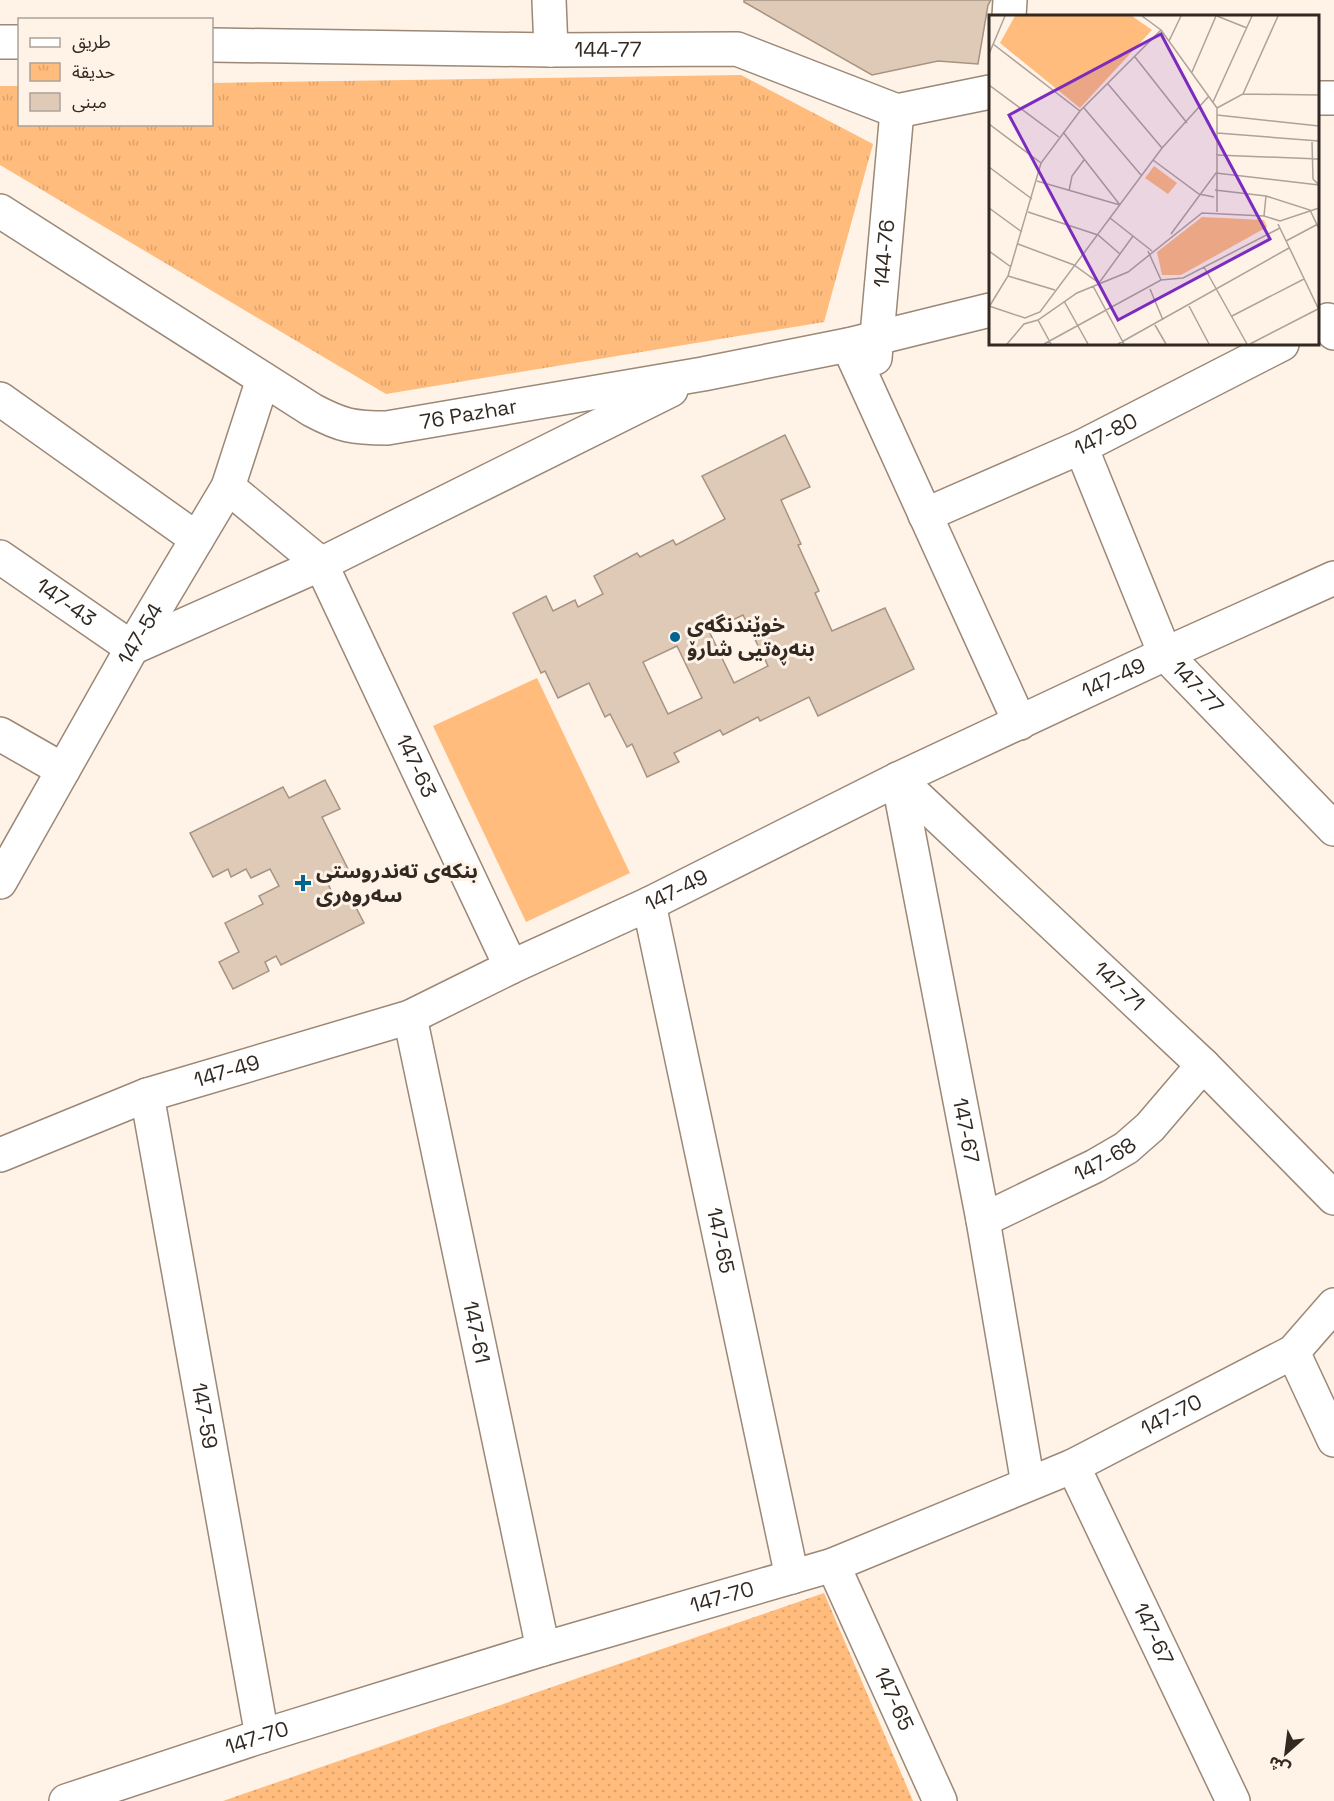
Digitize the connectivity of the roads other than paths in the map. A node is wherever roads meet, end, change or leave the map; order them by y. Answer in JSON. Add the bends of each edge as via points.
{"nodes":[{"id":1,"x":549,"y":0,"type":"edge"},
{"id":2,"x":1010,"y":0,"type":"edge"},
{"id":3,"x":1009,"y":15,"type":"edge"},
{"id":4,"x":0,"y":42,"type":"edge"},
{"id":5,"x":18,"y":42,"type":"edge"},
{"id":6,"x":213,"y":45,"type":"edge"},
{"id":7,"x":551,"y":50,"type":"junction"},
{"id":8,"x":989,"y":92,"type":"edge"},
{"id":9,"x":897,"y":111,"type":"junction"},
{"id":10,"x":0,"y":211,"type":"edge"},
{"id":11,"x":989,"y":310,"type":"edge"},
{"id":12,"x":862,"y":342,"type":"junction"},
{"id":13,"x":1280,"y":345,"type":"edge"},
{"id":14,"x":704,"y":374,"type":"junction"},
{"id":15,"x":263,"y":379,"type":"junction"},
{"id":16,"x":0,"y":399,"type":"edge"},
{"id":17,"x":1082,"y":447,"type":"junction"},
{"id":18,"x":228,"y":487,"type":"junction"},
{"id":19,"x":926,"y":514,"type":"junction"},
{"id":20,"x":197,"y":539,"type":"junction"},
{"id":21,"x":0,"y":557,"type":"edge"},
{"id":22,"x":321,"y":564,"type":"junction"},
{"id":23,"x":1334,"y":578,"type":"edge"},
{"id":24,"x":132,"y":648,"type":"junction"},
{"id":25,"x":1165,"y":654,"type":"junction"},
{"id":26,"x":1020,"y":723,"type":"junction"},
{"id":27,"x":0,"y":734,"type":"edge"},
{"id":28,"x":63,"y":770,"type":"junction"},
{"id":29,"x":898,"y":779,"type":"junction"},
{"id":30,"x":1334,"y":829,"type":"edge"},
{"id":31,"x":0,"y":882,"type":"edge"},
{"id":32,"x":649,"y":904,"type":"junction"},
{"id":33,"x":511,"y":967,"type":"junction"},
{"id":34,"x":410,"y":1017,"type":"junction"},
{"id":35,"x":1203,"y":1065,"type":"junction"},
{"id":36,"x":147,"y":1095,"type":"junction"},
{"id":37,"x":0,"y":1155,"type":"edge"},
{"id":38,"x":1334,"y":1198,"type":"edge"},
{"id":39,"x":983,"y":1220,"type":"junction"},
{"id":40,"x":1334,"y":1305,"type":"edge"},
{"id":41,"x":1293,"y":1352,"type":"junction"},
{"id":42,"x":1334,"y":1440,"type":"edge"},
{"id":43,"x":1073,"y":1466,"type":"junction"},
{"id":44,"x":1028,"y":1485,"type":"junction"},
{"id":45,"x":833,"y":1565,"type":"junction"},
{"id":46,"x":792,"y":1577,"type":"junction"},
{"id":47,"x":543,"y":1649,"type":"junction"},
{"id":48,"x":262,"y":1736,"type":"junction"},
{"id":49,"x":66,"y":1801,"type":"edge"},
{"id":50,"x":940,"y":1801,"type":"edge"},
{"id":51,"x":1233,"y":1801,"type":"edge"}],
"edges":[{"from":1,"to":7,"type":"street"},
{"from":2,"to":3,"type":"street"},
{"from":4,"to":5,"type":"street"},
{"from":6,"to":7,"type":"street","name":"144-77"},
{"from":7,"to":9,"type":"street","name":"144-77","via":[[737,49]]},
{"from":8,"to":9,"type":"street"},
{"from":9,"to":12,"type":"street","name":"144-76"},
{"from":10,"to":15,"type":"street","name":"76 Pazhar"},
{"from":11,"to":12,"type":"street","name":"76 Pazhar"},
{"from":12,"to":14,"type":"street","name":"76 Pazhar"},
{"from":12,"to":19,"type":"street","via":[[872,396]]},
{"from":13,"to":17,"type":"street","name":"147-80"},
{"from":14,"to":15,"type":"street","name":"76 Pazhar","via":[[387,428],[346,426],[331,421]]},
{"from":14,"to":22,"type":"street"},
{"from":15,"to":18,"type":"street","name":"147-54"},
{"from":16,"to":20,"type":"street"},
{"from":17,"to":19,"type":"street","name":"147-80"},
{"from":17,"to":25,"type":"street","name":"147-77"},
{"from":18,"to":20,"type":"street","name":"147-54"},
{"from":18,"to":22,"type":"street"},
{"from":19,"to":26,"type":"street"},
{"from":20,"to":24,"type":"street","name":"147-54"},
{"from":21,"to":24,"type":"street","name":"147-43"},
{"from":22,"to":24,"type":"street"},
{"from":22,"to":33,"type":"street","name":"147-63"},
{"from":23,"to":25,"type":"street","name":"147-49"},
{"from":24,"to":28,"type":"street","name":"147-54"},
{"from":25,"to":26,"type":"street","name":"147-49"},
{"from":25,"to":30,"type":"street","name":"147-77"},
{"from":26,"to":29,"type":"street","name":"147-49"},
{"from":27,"to":28,"type":"street"},
{"from":28,"to":31,"type":"street","name":"147-54"},
{"from":29,"to":32,"type":"street","name":"147-49"},
{"from":29,"to":35,"type":"street","name":"147-71"},
{"from":29,"to":39,"type":"street","name":"147-67"},
{"from":32,"to":33,"type":"street","name":"147-49"},
{"from":32,"to":46,"type":"street","name":"147-65"},
{"from":33,"to":34,"type":"street","name":"147-49"},
{"from":34,"to":36,"type":"street","name":"147-49"},
{"from":34,"to":47,"type":"street","name":"147-61"},
{"from":35,"to":38,"type":"street","name":"147-71"},
{"from":35,"to":39,"type":"street","name":"147-68","via":[[1150,1127],[1126,1148]]},
{"from":36,"to":37,"type":"street","name":"147-49"},
{"from":36,"to":48,"type":"street","name":"147-59"},
{"from":39,"to":44,"type":"street","name":"147-67"},
{"from":40,"to":41,"type":"street","name":"147-70"},
{"from":41,"to":42,"type":"street"},
{"from":41,"to":43,"type":"street","name":"147-70"},
{"from":43,"to":44,"type":"street","name":"147-70"},
{"from":43,"to":51,"type":"street","name":"147-67"},
{"from":44,"to":45,"type":"street","name":"147-70"},
{"from":45,"to":46,"type":"street","name":"147-70"},
{"from":45,"to":50,"type":"street","name":"147-65"},
{"from":46,"to":47,"type":"street","name":"147-70"},
{"from":47,"to":48,"type":"street","name":"147-70"},
{"from":48,"to":49,"type":"street","name":"147-70"}]}
